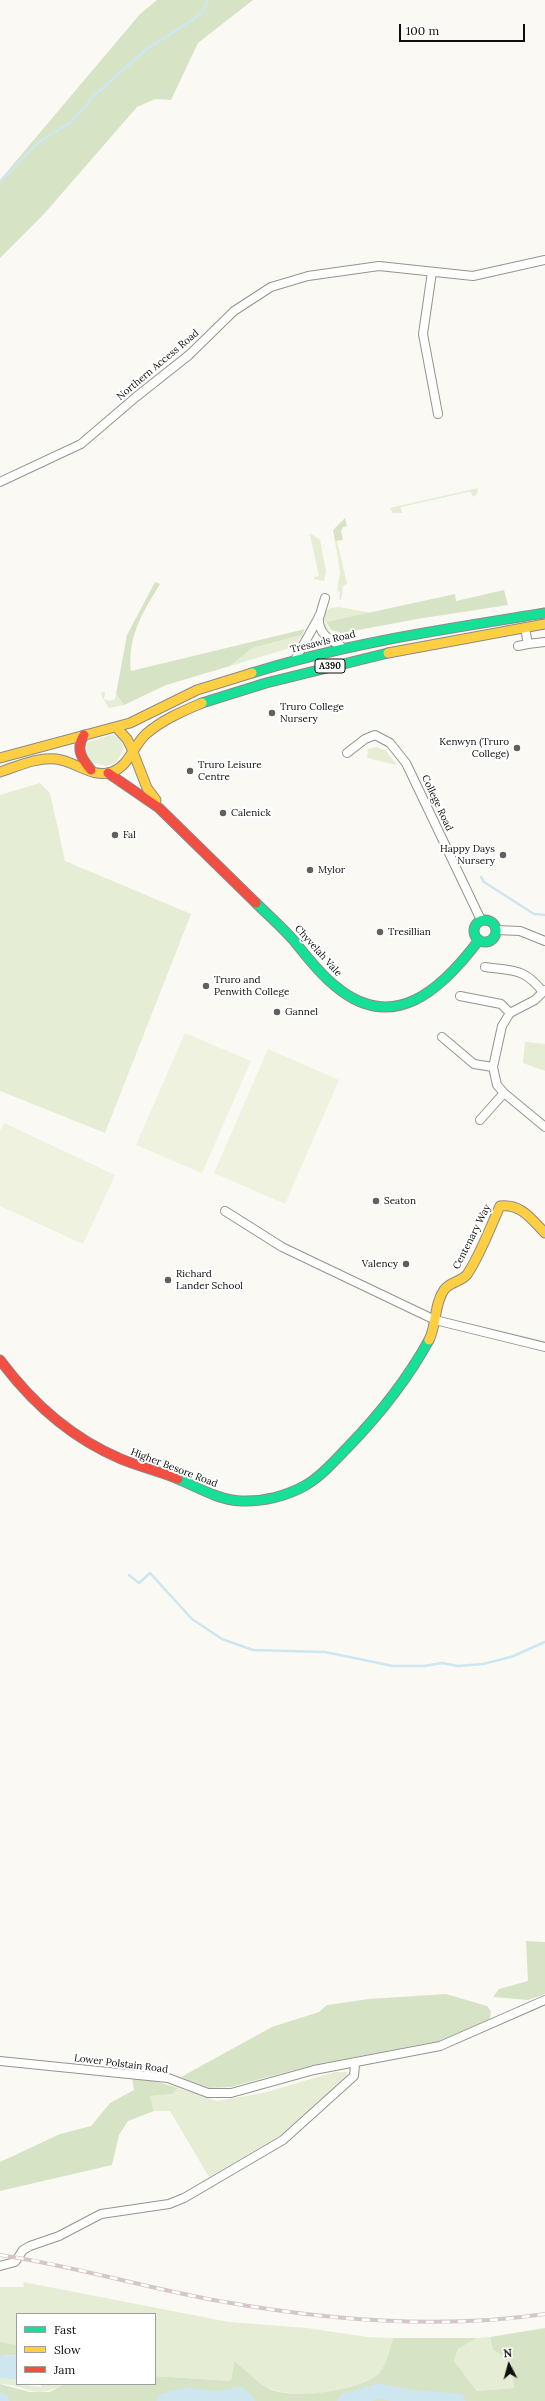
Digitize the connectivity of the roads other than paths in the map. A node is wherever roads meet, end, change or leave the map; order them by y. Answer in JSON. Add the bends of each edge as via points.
{"nodes":[{"id":1,"x":545,"y":260,"type":"edge"},
{"id":2,"x":432,"y":272,"type":"junction"},
{"id":3,"x":438,"y":414,"type":"dead end"},
{"id":4,"x":0,"y":482,"type":"edge"},
{"id":5,"x":325,"y":598,"type":"dead end"},
{"id":6,"x":545,"y":613,"type":"edge"},
{"id":7,"x":320,"y":615,"type":"junction"},
{"id":8,"x":545,"y":624,"type":"edge"},
{"id":9,"x":525,"y":628,"type":"junction"},
{"id":10,"x":545,"y":642,"type":"edge"},
{"id":11,"x":528,"y":644,"type":"junction"},
{"id":12,"x":518,"y":646,"type":"dead end"},
{"id":13,"x":344,"y":648,"type":"junction"},
{"id":14,"x":294,"y":660,"type":"junction"},
{"id":15,"x":116,"y":727,"type":"junction"},
{"id":16,"x":84,"y":736,"type":"junction"},
{"id":17,"x":133,"y":751,"type":"junction"},
{"id":18,"x":347,"y":753,"type":"dead end"},
{"id":19,"x":0,"y":758,"type":"edge"},
{"id":20,"x":91,"y":770,"type":"junction"},
{"id":21,"x":0,"y":772,"type":"edge"},
{"id":22,"x":108,"y":773,"type":"junction"},
{"id":23,"x":160,"y":807,"type":"junction"},
{"id":24,"x":481,"y":920,"type":"junction"},
{"id":25,"x":496,"y":930,"type":"junction"},
{"id":26,"x":479,"y":940,"type":"junction"},
{"id":27,"x":545,"y":941,"type":"edge"},
{"id":28,"x":485,"y":967,"type":"dead end"},
{"id":29,"x":544,"y":991,"type":"edge"},
{"id":30,"x":460,"y":996,"type":"dead end"},
{"id":31,"x":510,"y":1013,"type":"junction"},
{"id":32,"x":442,"y":1037,"type":"dead end"},
{"id":33,"x":493,"y":1067,"type":"junction"},
{"id":34,"x":504,"y":1093,"type":"junction"},
{"id":35,"x":480,"y":1120,"type":"dead end"},
{"id":36,"x":545,"y":1127,"type":"edge"},
{"id":37,"x":225,"y":1210,"type":"dead end"},
{"id":38,"x":545,"y":1233,"type":"edge"},
{"id":39,"x":435,"y":1320,"type":"junction"},
{"id":40,"x":545,"y":1347,"type":"edge"},
{"id":41,"x":0,"y":1360,"type":"edge"},
{"id":42,"x":545,"y":2000,"type":"edge"},
{"id":43,"x":0,"y":2061,"type":"edge"},
{"id":44,"x":355,"y":2064,"type":"junction"},
{"id":45,"x":0,"y":2266,"type":"edge"}],
"edges":[{"from":1,"to":2,"type":"street","name":"Northern Access Road","via":[[473,276]]},
{"from":2,"to":3,"type":"street","via":[[423,334]]},
{"from":2,"to":4,"type":"street","name":"Northern Access Road","via":[[379,266],[308,276],[271,287],[234,311],[189,355],[81,444]]},
{"from":5,"to":7,"type":"street"},
{"from":6,"to":13,"type":"main road","name":"Tresawls Road","number":"A390"},
{"from":7,"to":13,"type":"street","via":[[323,634]]},
{"from":7,"to":14,"type":"street"},
{"from":8,"to":9,"type":"main road","number":"A390"},
{"from":9,"to":11,"type":"street"},
{"from":9,"to":17,"type":"main road","number":"A390","via":[[390,652],[244,689],[178,714],[145,734]]},
{"from":10,"to":11,"type":"street"},
{"from":11,"to":12,"type":"street"},
{"from":13,"to":14,"type":"main road","name":"Tresawls Road","number":"A390"},
{"from":14,"to":15,"type":"main road","name":"Tresawls Road","number":"A390","via":[[206,686],[137,721]]},
{"from":15,"to":16,"type":"main road","number":"A390"},
{"from":15,"to":17,"type":"main road","via":[[127,738]]},
{"from":16,"to":19,"type":"main road","number":"A390"},
{"from":16,"to":20,"type":"main road","via":[[79,754]]},
{"from":17,"to":22,"type":"main road","number":"A390","via":[[122,767]]},
{"from":17,"to":23,"type":"main road","name":"Chyvelah Vale","via":[[147,788]]},
{"from":18,"to":24,"type":"street","name":"College Road","via":[[365,739],[376,735],[390,743],[400,754],[418,784]]},
{"from":20,"to":21,"type":"main road","via":[[54,759],[31,762]]},
{"from":20,"to":22,"type":"main road"},
{"from":22,"to":23,"type":"main road","name":"Chyvelah Vale"},
{"from":23,"to":26,"type":"main road","name":"Chyvelah Vale","via":[[286,933],[327,979],[354,999],[382,1007],[403,1005],[421,999],[455,969]]},
{"from":24,"to":25,"type":"main road","via":[[490,921]]},
{"from":24,"to":26,"type":"main road","via":[[474,928]]},
{"from":25,"to":26,"type":"main road","name":"Chyvelah Vale","via":[[491,940]]},
{"from":25,"to":27,"type":"street","via":[[520,931]]},
{"from":28,"to":29,"type":"street","via":[[521,972],[532,978]]},
{"from":29,"to":31,"type":"street","via":[[535,1000]]},
{"from":30,"to":31,"type":"street","via":[[501,1004]]},
{"from":31,"to":33,"type":"street","via":[[498,1038]]},
{"from":32,"to":33,"type":"street","via":[[474,1064]]},
{"from":33,"to":34,"type":"street","via":[[497,1084]]},
{"from":34,"to":35,"type":"street"},
{"from":34,"to":36,"type":"street"},
{"from":37,"to":39,"type":"street","via":[[282,1247]]},
{"from":38,"to":39,"type":"main road","name":"Centenary Way","via":[[518,1208],[500,1206],[468,1274],[446,1287],[436,1307]]},
{"from":39,"to":40,"type":"street"},
{"from":39,"to":41,"type":"main road","name":"Higher Besore Road","via":[[421,1354],[390,1401],[330,1466],[306,1485],[287,1493],[256,1500],[233,1500],[204,1492],[169,1475],[128,1462],[104,1451],[45,1411],[24,1391]]},
{"from":42,"to":44,"type":"street","name":"Lower Polstain Road","via":[[440,2046]]},
{"from":43,"to":44,"type":"street","name":"Lower Polstain Road","via":[[168,2078],[208,2093],[231,2093],[314,2070]]},
{"from":44,"to":45,"type":"street","via":[[354,2076],[284,2140],[184,2198],[169,2204],[101,2214],[59,2236],[30,2246],[23,2250],[15,2262]]}]}
